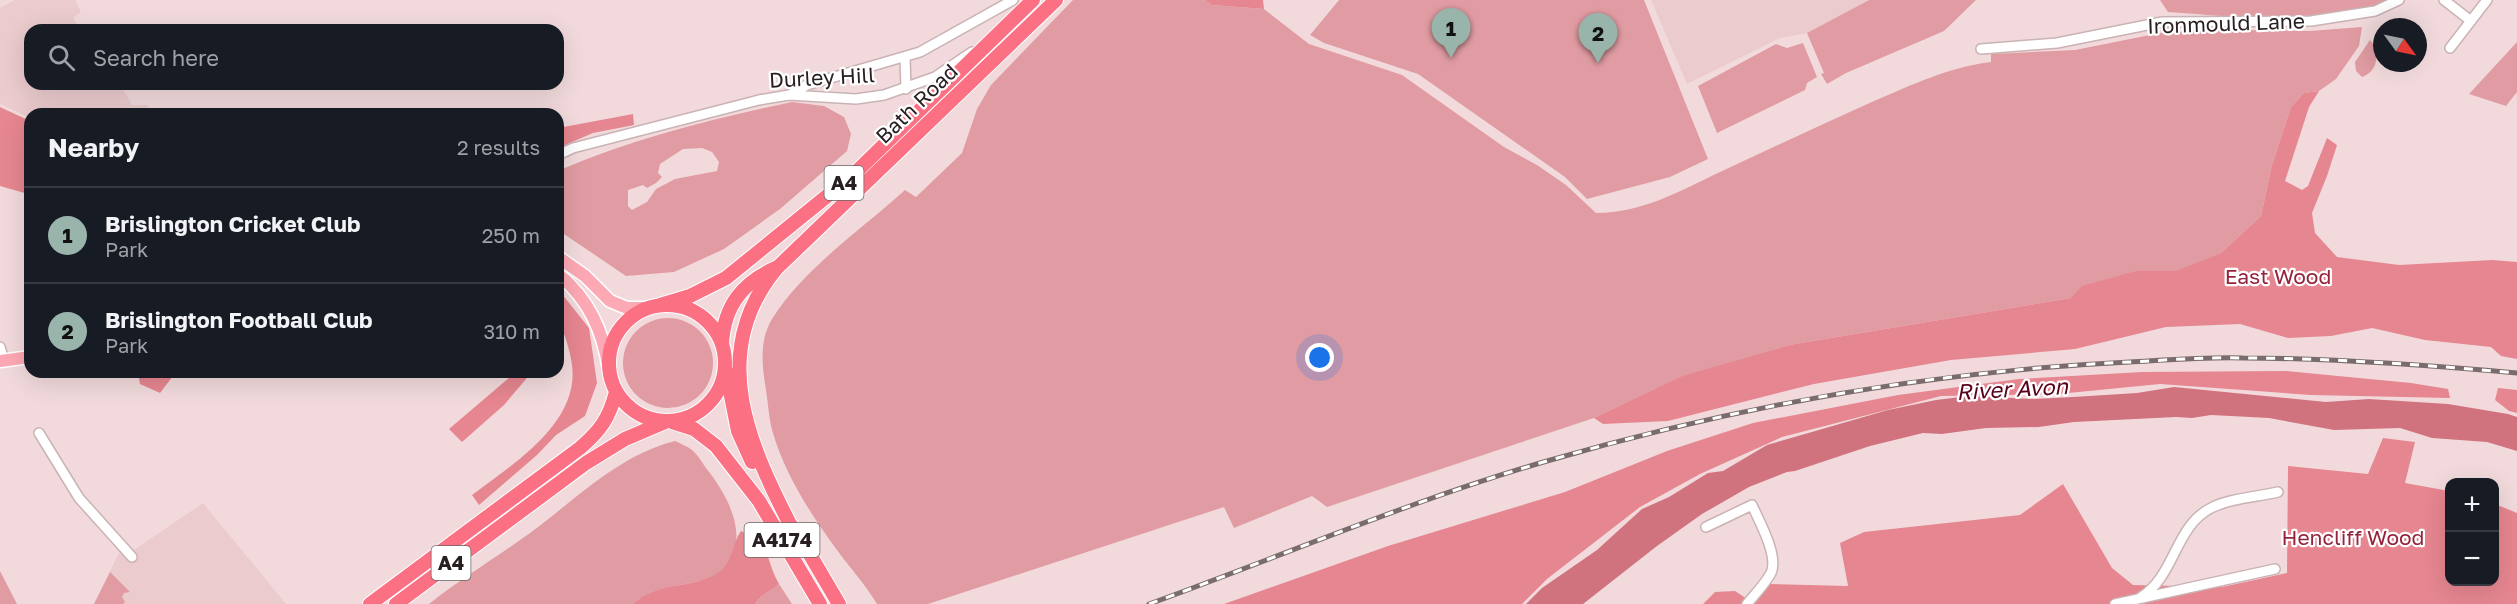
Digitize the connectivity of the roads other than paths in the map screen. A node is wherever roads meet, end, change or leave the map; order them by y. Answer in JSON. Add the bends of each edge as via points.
{"nodes":[{"id":1,"x":1014,"y":0,"type":"edge"},
{"id":2,"x":1033,"y":0,"type":"edge"},
{"id":3,"x":1056,"y":0,"type":"edge"},
{"id":4,"x":2399,"y":0,"type":"edge"},
{"id":5,"x":2444,"y":0,"type":"edge"},
{"id":6,"x":2487,"y":0,"type":"edge"},
{"id":7,"x":2470,"y":21,"type":"junction"},
{"id":8,"x":1004,"y":28,"type":"junction"},
{"id":9,"x":2450,"y":48,"type":"dead end"},
{"id":10,"x":1981,"y":49,"type":"dead end"},
{"id":11,"x":905,"y":58,"type":"junction"},
{"id":12,"x":906,"y":89,"type":"junction"},
{"id":13,"x":789,"y":95,"type":"junction"},
{"id":14,"x":564,"y":152,"type":"edge"},
{"id":15,"x":564,"y":261,"type":"edge"},
{"id":16,"x":778,"y":267,"type":"junction"},
{"id":17,"x":564,"y":279,"type":"edge"},
{"id":18,"x":654,"y":306,"type":"junction"},
{"id":19,"x":722,"y":344,"type":"junction"},
{"id":20,"x":0,"y":347,"type":"edge"},
{"id":21,"x":24,"y":358,"type":"edge"},
{"id":22,"x":2,"y":360,"type":"edge"},
{"id":23,"x":725,"y":366,"type":"junction"},
{"id":24,"x":609,"y":370,"type":"junction"},
{"id":25,"x":616,"y":392,"type":"junction"},
{"id":26,"x":667,"y":422,"type":"junction"},
{"id":27,"x":39,"y":433,"type":"dead end"},
{"id":28,"x":2278,"y":492,"type":"dead end"},
{"id":29,"x":1706,"y":526,"type":"dead end"},
{"id":30,"x":794,"y":532,"type":"junction"},
{"id":31,"x":132,"y":557,"type":"dead end"},
{"id":32,"x":2275,"y":569,"type":"dead end"},
{"id":33,"x":2141,"y":597,"type":"junction"},
{"id":34,"x":370,"y":604,"type":"edge"},
{"id":35,"x":396,"y":604,"type":"edge"},
{"id":36,"x":820,"y":604,"type":"edge"},
{"id":37,"x":839,"y":604,"type":"edge"},
{"id":38,"x":1747,"y":604,"type":"edge"},
{"id":39,"x":2115,"y":604,"type":"edge"}],
"edges":[{"from":1,"to":11,"type":"street"},
{"from":2,"to":8,"type":"highway","name":"Bath Road","number":"A4"},
{"from":3,"to":16,"type":"highway","name":"Bath Road","number":"A4"},
{"from":4,"to":10,"type":"street","name":"Ironmould Lane","via":[[2375,11],[2311,21],[2162,22],[2057,43]]},
{"from":5,"to":7,"type":"street"},
{"from":6,"to":7,"type":"street"},
{"from":7,"to":9,"type":"street"},
{"from":8,"to":12,"type":"street","name":"Durley Hill","via":[[943,72]]},
{"from":8,"to":18,"type":"highway","name":"Bath Road","number":"A4","via":[[853,175],[747,262],[701,292]]},
{"from":11,"to":12,"type":"street"},
{"from":11,"to":13,"type":"street","via":[[807,85]]},
{"from":12,"to":13,"type":"street","name":"Durley Hill","via":[[856,99]]},
{"from":13,"to":14,"type":"street","name":"Durley Hill"},
{"from":15,"to":18,"type":"main road","via":[[610,301],[627,308]]},
{"from":16,"to":19,"type":"highway","name":"Bath Road","number":"A4","via":[[761,275],[732,302]]},
{"from":16,"to":30,"type":"highway","via":[[754,300],[743,328],[740,387],[757,453]]},
{"from":17,"to":24,"type":"main road","via":[[592,313]]},
{"from":18,"to":19,"type":"highway","via":[[682,307],[699,314],[712,326]]},
{"from":18,"to":24,"type":"highway","via":[[630,318],[617,334]]},
{"from":19,"to":23,"type":"highway"},
{"from":20,"to":22,"type":"street"},
{"from":21,"to":22,"type":"main road"},
{"from":23,"to":26,"type":"highway","via":[[711,401],[692,414]]},
{"from":23,"to":30,"type":"highway","number":"A4174","via":[[733,415],[743,444]]},
{"from":24,"to":25,"type":"highway"},
{"from":25,"to":26,"type":"highway","via":[[634,412]]},
{"from":25,"to":34,"type":"highway","number":"A4","via":[[606,420],[580,448]]},
{"from":26,"to":35,"type":"highway","number":"A4","via":[[625,439],[586,463]]},
{"from":26,"to":36,"type":"highway","number":"A4174","via":[[694,429],[716,446],[759,501]]},
{"from":27,"to":31,"type":"street","via":[[79,498]]},
{"from":28,"to":33,"type":"street","via":[[2211,508],[2187,530],[2164,575]]},
{"from":29,"to":38,"type":"street","via":[[1752,505],[1771,551],[1773,567]]},
{"from":30,"to":37,"type":"highway","number":"A4174"},
{"from":32,"to":33,"type":"street"},
{"from":33,"to":39,"type":"street"}]}
